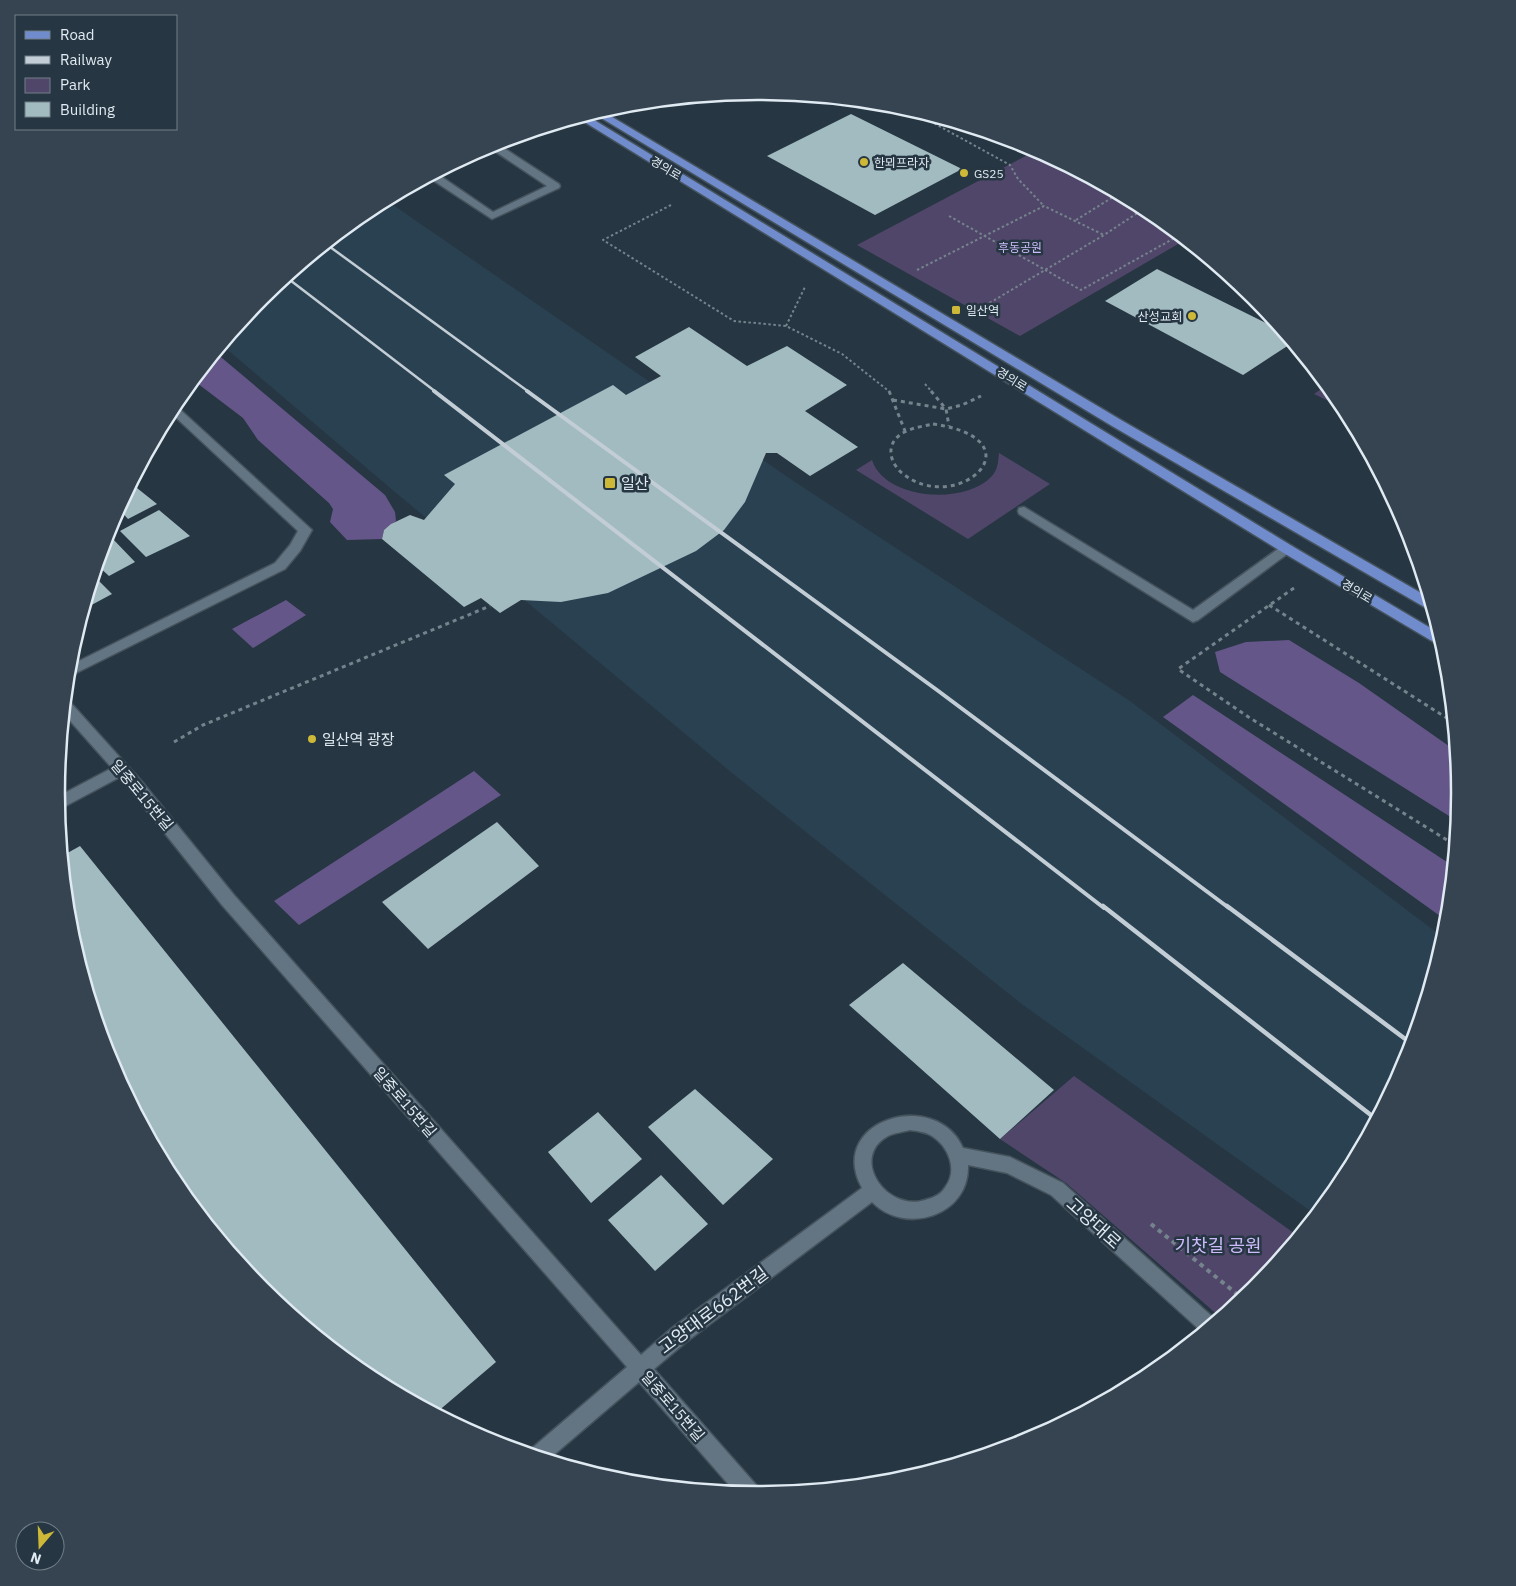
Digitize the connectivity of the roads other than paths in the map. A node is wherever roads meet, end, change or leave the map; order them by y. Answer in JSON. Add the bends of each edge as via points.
{"nodes":[{"id":1,"x":606,"y":117,"type":"edge"},
{"id":2,"x":589,"y":121,"type":"edge"},
{"id":3,"x":501,"y":150,"type":"edge"},
{"id":4,"x":437,"y":179,"type":"edge"},
{"id":5,"x":179,"y":413,"type":"edge"},
{"id":6,"x":1024,"y":511,"type":"dead end"},
{"id":7,"x":1286,"y":549,"type":"junction"},
{"id":8,"x":1423,"y":600,"type":"edge"},
{"id":9,"x":1432,"y":635,"type":"edge"},
{"id":10,"x":76,"y":668,"type":"edge"},
{"id":11,"x":70,"y":712,"type":"edge"},
{"id":12,"x":121,"y":770,"type":"junction"},
{"id":13,"x":65,"y":800,"type":"edge"},
{"id":14,"x":958,"y":1155,"type":"junction"},
{"id":15,"x":872,"y":1192,"type":"junction"},
{"id":16,"x":1205,"y":1322,"type":"edge"},
{"id":17,"x":640,"y":1367,"type":"junction"},
{"id":18,"x":543,"y":1451,"type":"edge"},
{"id":19,"x":744,"y":1486,"type":"edge"}],
"edges":[{"from":1,"to":8,"type":"main road","name":"경의로","via":[[1297,529]]},
{"from":2,"to":7,"type":"main road","name":"경의로"},
{"from":3,"to":4,"type":"street","via":[[556,186],[492,216]]},
{"from":5,"to":10,"type":"street","via":[[305,530],[296,548],[280,566]]},
{"from":6,"to":7,"type":"street","via":[[1193,617]]},
{"from":7,"to":9,"type":"main road","name":"경의로"},
{"from":11,"to":12,"type":"street","name":"일중로15번길"},
{"from":12,"to":13,"type":"street"},
{"from":12,"to":17,"type":"street","name":"일중로15번길","via":[[241,915]]},
{"from":14,"to":15,"type":"street","via":[[957,1185],[948,1198],[935,1207],[918,1211],[901,1209],[885,1203]]},
{"from":14,"to":15,"type":"street","via":[[940,1132],[926,1125],[895,1123],[876,1134],[864,1150],[862,1164]]},
{"from":14,"to":16,"type":"street","name":"고양대로","via":[[1010,1165],[1057,1189]]},
{"from":15,"to":17,"type":"street","name":"고양대로662번길"},
{"from":17,"to":18,"type":"street","name":"고양대로662번길"},
{"from":17,"to":19,"type":"street","name":"일중로15번길"}]}
